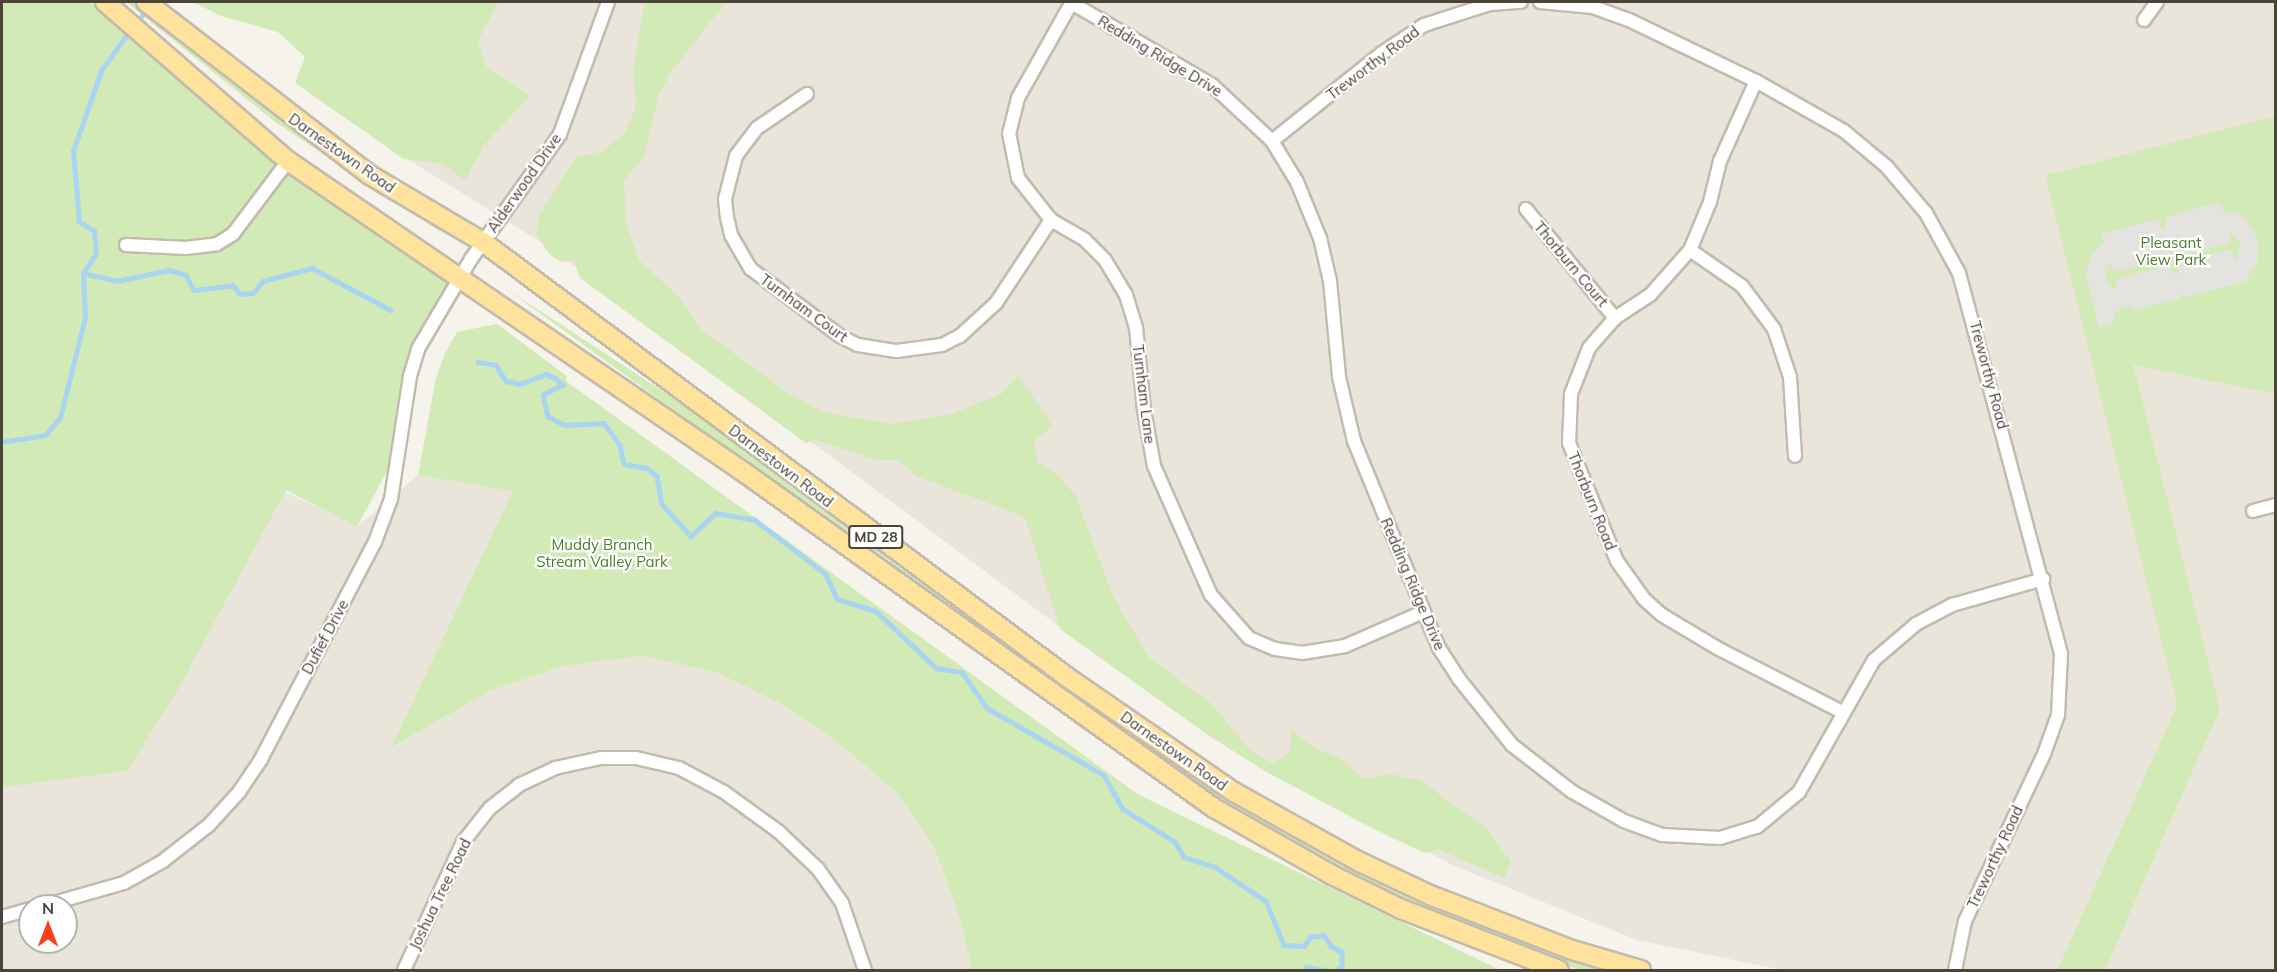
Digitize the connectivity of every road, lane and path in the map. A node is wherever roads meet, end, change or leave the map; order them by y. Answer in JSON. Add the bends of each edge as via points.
{"nodes":[{"id":1,"x":105,"y":2,"type":"edge"},
{"id":2,"x":146,"y":2,"type":"edge"},
{"id":3,"x":608,"y":2,"type":"edge"},
{"id":4,"x":1071,"y":2,"type":"edge"},
{"id":5,"x":1521,"y":2,"type":"edge"},
{"id":6,"x":1540,"y":2,"type":"edge"},
{"id":7,"x":1559,"y":2,"type":"edge"},
{"id":8,"x":2157,"y":2,"type":"edge"},
{"id":9,"x":2144,"y":20,"type":"dead end"},
{"id":10,"x":1756,"y":81,"type":"junction"},
{"id":11,"x":807,"y":94,"type":"dead end"},
{"id":12,"x":1272,"y":141,"type":"junction"},
{"id":13,"x":288,"y":161,"type":"junction"},
{"id":14,"x":1526,"y":209,"type":"dead end"},
{"id":15,"x":1051,"y":220,"type":"junction"},
{"id":16,"x":483,"y":242,"type":"junction"},
{"id":17,"x":126,"y":245,"type":"dead end"},
{"id":18,"x":1690,"y":250,"type":"junction"},
{"id":19,"x":471,"y":259,"type":"joint"},
{"id":20,"x":461,"y":278,"type":"junction"},
{"id":21,"x":1615,"y":318,"type":"junction"},
{"id":22,"x":1795,"y":456,"type":"dead end"},
{"id":23,"x":2276,"y":505,"type":"edge"},
{"id":24,"x":2253,"y":512,"type":"dead end"},
{"id":25,"x":2043,"y":579,"type":"junction"},
{"id":26,"x":1423,"y":612,"type":"junction"},
{"id":27,"x":1842,"y":712,"type":"junction"},
{"id":28,"x":78,"y":896,"type":"edge"},
{"id":29,"x":18,"y":912,"type":"edge"},
{"id":30,"x":2,"y":917,"type":"edge"},
{"id":31,"x":404,"y":970,"type":"edge"},
{"id":32,"x":865,"y":970,"type":"edge"},
{"id":33,"x":1559,"y":970,"type":"edge"},
{"id":34,"x":1641,"y":970,"type":"edge"},
{"id":35,"x":1955,"y":970,"type":"edge"}],
"edges":[{"from":1,"to":13,"type":"main road","name":"Darnestown Road","number":"MD 28"},
{"from":2,"to":16,"type":"main road","name":"Darnestown Road","number":"MD 28","via":[[370,175]]},
{"from":3,"to":16,"type":"street","name":"Alderwood Drive","via":[[560,134]]},
{"from":4,"to":12,"type":"street","name":"Redding Ridge Drive","via":[[1212,85]]},
{"from":4,"to":15,"type":"street","name":"Turnham Lane","via":[[1018,98],[1009,133],[1018,178]]},
{"from":5,"to":12,"type":"street","name":"Treworthy Road","via":[[1490,4],[1424,26],[1382,53]]},
{"from":6,"to":7,"type":"street","name":"Treworthy Road"},
{"from":7,"to":10,"type":"street","name":"Treworthy Road","via":[[1593,7],[1629,20]]},
{"from":8,"to":9,"type":"street"},
{"from":10,"to":18,"type":"street","name":"Thorburn Road","via":[[1720,161],[1710,202]]},
{"from":10,"to":25,"type":"street","name":"Treworthy Road","via":[[1844,131],[1887,167],[1926,213],[1959,273],[1971,306]]},
{"from":11,"to":15,"type":"street","name":"Turnham Court","via":[[757,128],[736,156],[725,199],[727,217],[731,235],[751,269],[840,336],[858,345],[897,351],[942,345],[960,336],[996,303]]},
{"from":12,"to":26,"type":"street","name":"Redding Ridge Drive","via":[[1297,182],[1320,238],[1330,281],[1339,377],[1354,441]]},
{"from":13,"to":17,"type":"street","via":[[233,234],[217,244],[186,248]]},
{"from":13,"to":20,"type":"main road","name":"Darnestown Road","number":"MD 28"},
{"from":14,"to":21,"type":"street","name":"Thorburn Court"},
{"from":15,"to":26,"type":"street","name":"Turnham Lane","via":[[1085,240],[1105,260],[1125,295],[1136,327],[1154,466],[1211,595],[1236,627],[1275,649],[1302,653],[1345,646]]},
{"from":16,"to":19,"type":"street","name":"Alderwood Drive"},
{"from":16,"to":34,"type":"main road","name":"Darnestown Road","number":"MD 28","via":[[1067,677],[1234,792],[1360,862],[1430,895],[1572,950]]},
{"from":18,"to":21,"type":"street","name":"Thorburn Road","via":[[1650,295]]},
{"from":18,"to":22,"type":"street","via":[[1742,286],[1774,329],[1790,377]]},
{"from":19,"to":20,"type":"street","name":"Dufief Drive"},
{"from":20,"to":28,"type":"street","name":"Dufief Drive","via":[[418,349],[410,376],[391,499],[375,542],[256,768],[209,825],[164,861],[124,883]]},
{"from":20,"to":33,"type":"main road","name":"Darnestown Road","number":"MD 28","via":[[745,473],[1214,808],[1401,909]]},
{"from":21,"to":27,"type":"street","name":"Thorburn Road","via":[[1581,363],[1571,394],[1569,443],[1617,561],[1644,599],[1662,615]]},
{"from":23,"to":24,"type":"street"},
{"from":25,"to":27,"type":"street","name":"Redding Ridge Drive","via":[[1952,605],[1916,624],[1874,660]]},
{"from":25,"to":35,"type":"street","name":"Treworthy Road","via":[[2061,654],[2058,716],[1965,921]]},
{"from":26,"to":27,"type":"street","name":"Redding Ridge Drive","via":[[1459,679],[1512,745],[1571,791],[1624,821],[1662,835],[1720,838],[1772,818],[1799,792]]},
{"from":29,"to":30,"type":"street"},
{"from":31,"to":32,"type":"street","name":"Joshua Tree Road","via":[[463,842],[490,808],[519,785],[555,768],[601,758],[636,758],[679,768],[724,792],[779,832],[818,869],[842,903]]}]}
